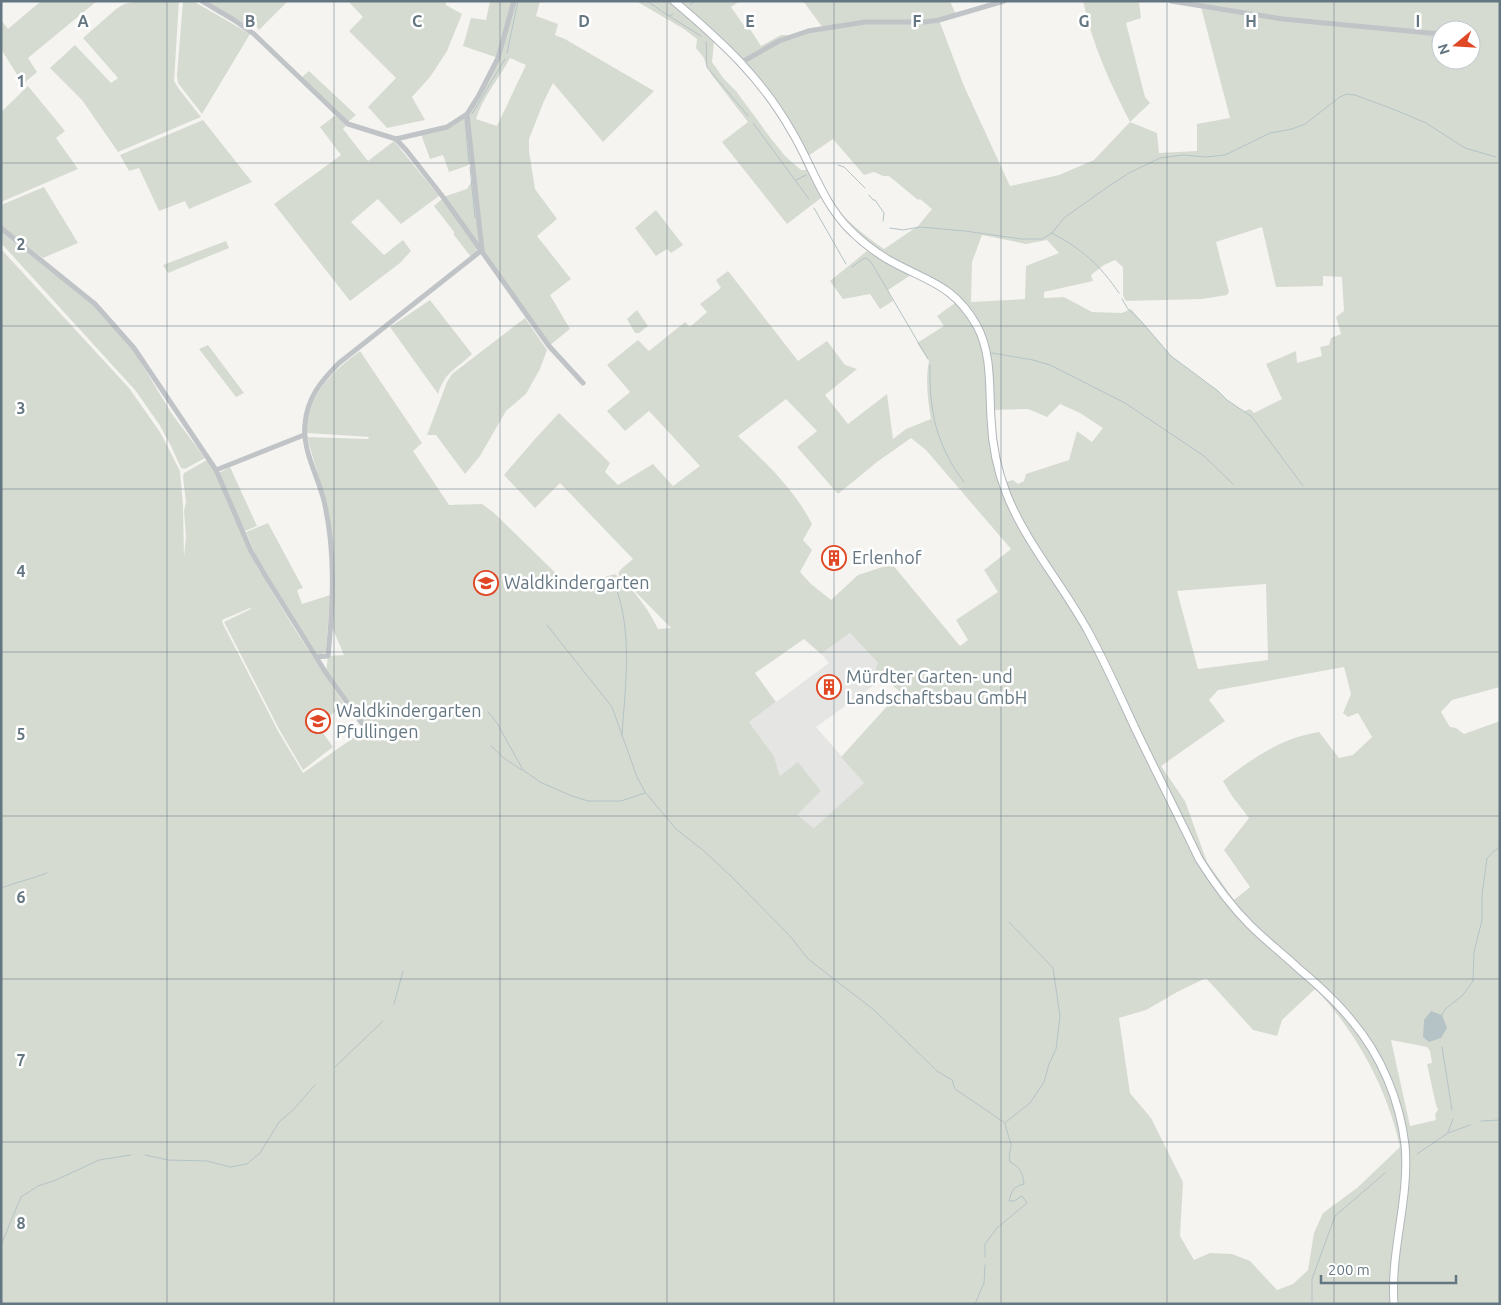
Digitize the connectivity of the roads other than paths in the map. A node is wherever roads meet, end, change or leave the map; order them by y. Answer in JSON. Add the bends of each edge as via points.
{"nodes":[{"id":1,"x":202,"y":1,"type":"edge"},
{"id":2,"x":514,"y":1,"type":"edge"},
{"id":3,"x":674,"y":1,"type":"edge"},
{"id":4,"x":1004,"y":1,"type":"edge"},
{"id":5,"x":1171,"y":1,"type":"edge"},
{"id":6,"x":1431,"y":33,"type":"edge"},
{"id":7,"x":742,"y":62,"type":"junction"},
{"id":8,"x":467,"y":114,"type":"junction"},
{"id":9,"x":396,"y":139,"type":"junction"},
{"id":10,"x":1,"y":228,"type":"edge"},
{"id":11,"x":482,"y":250,"type":"junction"},
{"id":12,"x":583,"y":383,"type":"dead end"},
{"id":13,"x":304,"y":435,"type":"junction"},
{"id":14,"x":216,"y":470,"type":"junction"},
{"id":15,"x":316,"y":657,"type":"junction"},
{"id":16,"x":366,"y":729,"type":"dead end"},
{"id":17,"x":1394,"y":1304,"type":"edge"}],
"edges":[{"from":1,"to":9,"type":"street","via":[[254,34],[348,124]]},
{"from":2,"to":8,"type":"street","via":[[500,53]]},
{"from":3,"to":7,"type":"street"},
{"from":4,"to":7,"type":"street","via":[[939,20],[865,22],[808,31],[779,41]]},
{"from":5,"to":6,"type":"street","via":[[1283,19]]},
{"from":7,"to":17,"type":"street","via":[[792,131],[824,196],[844,224],[885,258],[946,290],[978,327],[989,374],[994,450],[1009,500],[1028,537],[1090,635],[1200,859],[1231,905],[1330,997],[1372,1048],[1394,1096],[1405,1145],[1405,1188],[1394,1270]]},
{"from":8,"to":9,"type":"street","via":[[447,127]]},
{"from":8,"to":11,"type":"street"},
{"from":9,"to":11,"type":"street"},
{"from":10,"to":14,"type":"street","via":[[114,323]]},
{"from":11,"to":12,"type":"street","via":[[548,346]]},
{"from":11,"to":13,"type":"street","via":[[322,380],[311,397]]},
{"from":13,"to":14,"type":"street"},
{"from":13,"to":15,"type":"street","via":[[324,500],[333,572],[328,656]]},
{"from":14,"to":15,"type":"street","via":[[266,577]]},
{"from":15,"to":16,"type":"street"}]}
